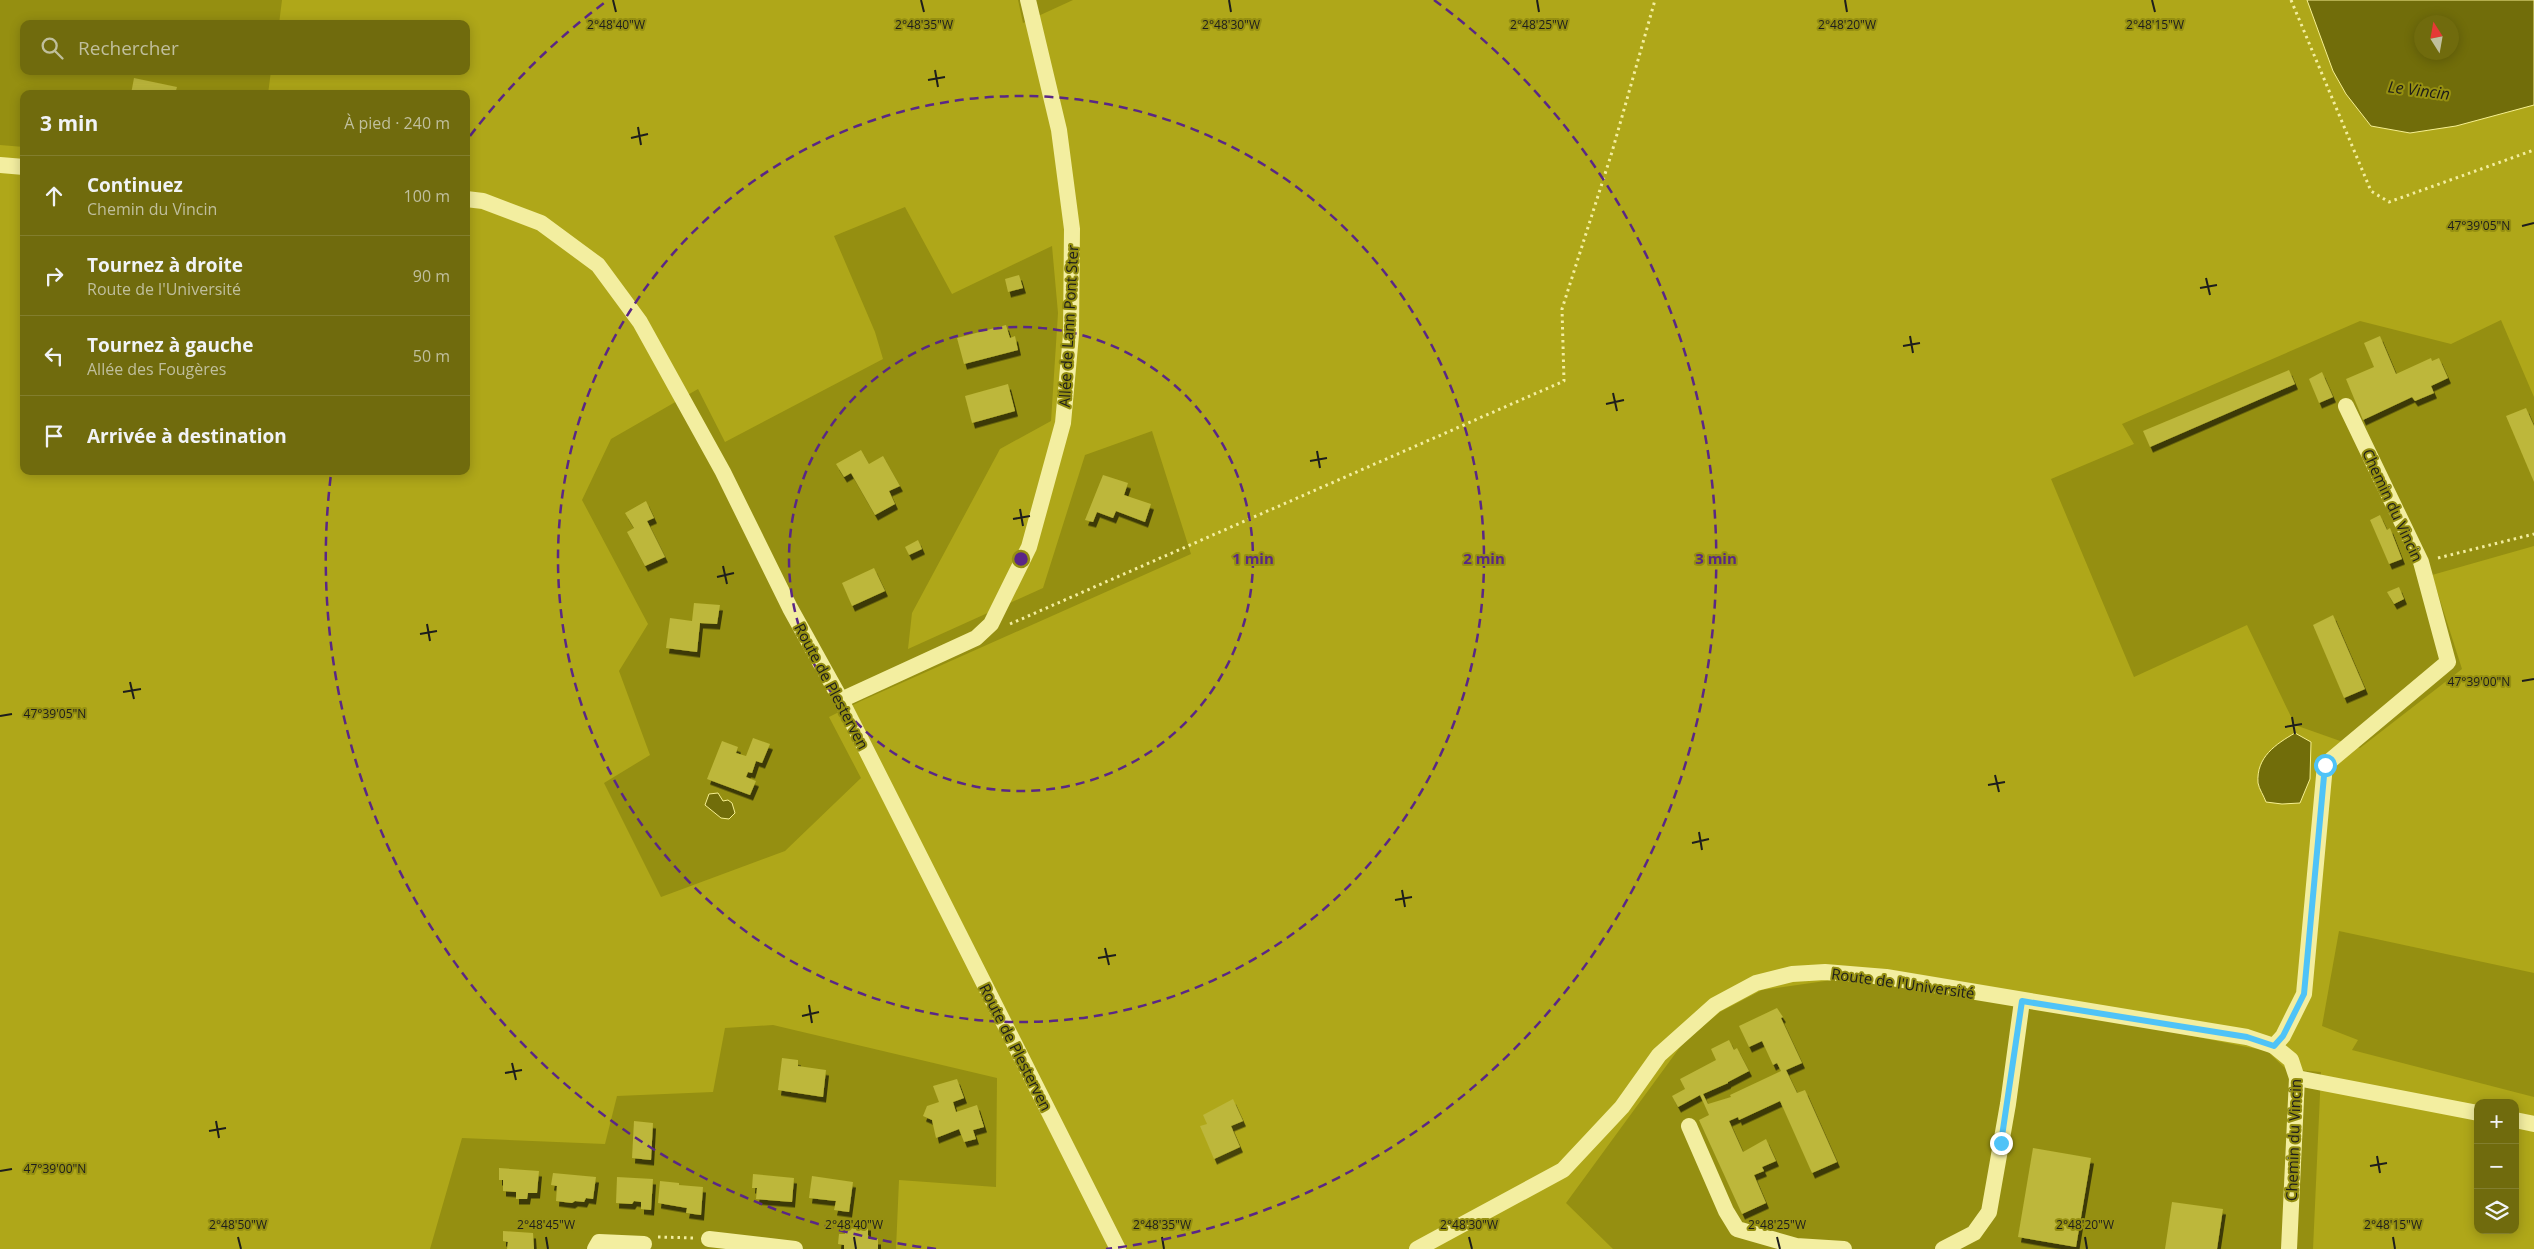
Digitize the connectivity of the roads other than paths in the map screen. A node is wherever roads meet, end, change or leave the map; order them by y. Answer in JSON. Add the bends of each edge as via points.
{"nodes":[{"id":1,"x":1028,"y":0,"type":"edge"},
{"id":2,"x":0,"y":165,"type":"edge"},
{"id":3,"x":20,"y":167,"type":"edge"},
{"id":4,"x":470,"y":199,"type":"edge"},
{"id":5,"x":2346,"y":406,"type":"dead end"},
{"id":6,"x":840,"y":700,"type":"junction"},
{"id":7,"x":2022,"y":1001,"type":"junction"},
{"id":8,"x":2274,"y":1046,"type":"junction"},
{"id":9,"x":2297,"y":1078,"type":"junction"},
{"id":10,"x":2474,"y":1112,"type":"edge"},
{"id":11,"x":2519,"y":1121,"type":"edge"},
{"id":12,"x":2534,"y":1124,"type":"edge"},
{"id":13,"x":1689,"y":1126,"type":"dead end"},
{"id":14,"x":710,"y":1239,"type":"road end"},
{"id":15,"x":644,"y":1244,"type":"road end"},
{"id":16,"x":595,"y":1249,"type":"edge"},
{"id":17,"x":795,"y":1249,"type":"edge"},
{"id":18,"x":1118,"y":1249,"type":"edge"},
{"id":19,"x":1417,"y":1249,"type":"edge"},
{"id":20,"x":1844,"y":1249,"type":"edge"},
{"id":21,"x":1943,"y":1249,"type":"edge"},
{"id":22,"x":2289,"y":1249,"type":"edge"}],
"edges":[{"from":1,"to":6,"type":"street","name":"Allée de Lann Pont Ster","via":[[1059,130],[1072,229],[1071,334],[1063,423],[1029,547],[992,624],[976,638]]},
{"from":2,"to":3,"type":"street"},
{"from":4,"to":6,"type":"street","name":"Route de Plesterven","via":[[483,201],[542,223],[598,265],[640,322],[724,472],[790,608]]},
{"from":5,"to":8,"type":"street","name":"Chemin du Vincin","via":[[2421,562],[2448,662],[2325,765],[2304,994],[2283,1036]]},
{"from":6,"to":18,"type":"street","name":"Route de Plesterven"},
{"from":7,"to":8,"type":"street","name":"Route de l'Université","via":[[2247,1037]]},
{"from":7,"to":19,"type":"street","name":"Route de l'Université","via":[[1886,978],[1825,972],[1792,974],[1756,983],[1715,1005],[1659,1055],[1622,1107],[1563,1170]]},
{"from":7,"to":21,"type":"street","via":[[1989,1212],[1974,1233]]},
{"from":8,"to":9,"type":"street","name":"Chemin du Vincin","via":[[2291,1060]]},
{"from":9,"to":10,"type":"street"},
{"from":9,"to":22,"type":"street","name":"Chemin du Vincin"},
{"from":11,"to":12,"type":"street"},
{"from":13,"to":20,"type":"street","via":[[1736,1229],[1796,1246]]},
{"from":14,"to":17,"type":"street"},
{"from":15,"to":16,"type":"street","via":[[598,1242]]}]}
